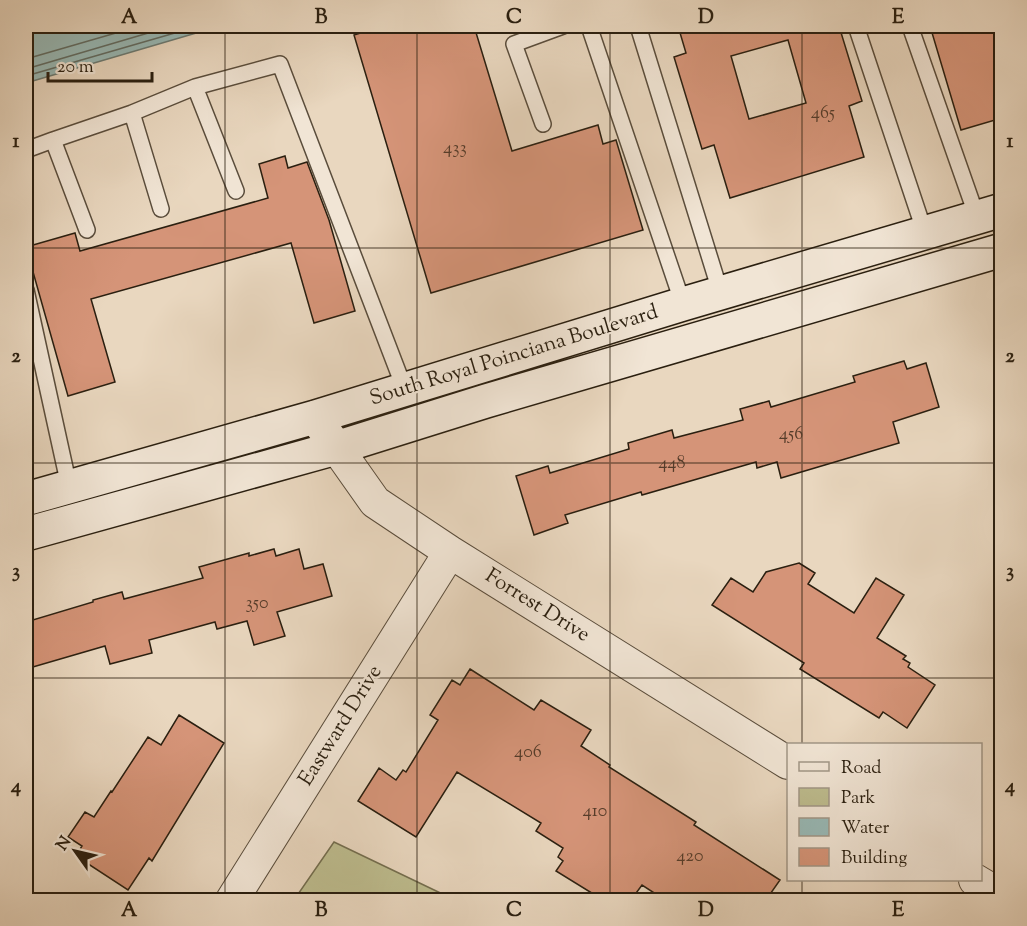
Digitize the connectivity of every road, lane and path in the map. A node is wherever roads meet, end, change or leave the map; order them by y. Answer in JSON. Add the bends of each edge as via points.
{"nodes":[{"id":1,"x":563,"y":26,"type":"edge"},
{"id":2,"x":589,"y":26,"type":"edge"},
{"id":3,"x":638,"y":26,"type":"edge"},
{"id":4,"x":856,"y":26,"type":"edge"},
{"id":5,"x":910,"y":26,"type":"edge"},
{"id":6,"x":195,"y":87,"type":"junction"},
{"id":7,"x":132,"y":113,"type":"junction"},
{"id":8,"x":543,"y":124,"type":"dead end"},
{"id":9,"x":53,"y":140,"type":"junction"},
{"id":10,"x":26,"y":150,"type":"edge"},
{"id":11,"x":236,"y":191,"type":"dead end"},
{"id":12,"x":161,"y":209,"type":"dead end"},
{"id":13,"x":989,"y":214,"type":"edge"},
{"id":14,"x":87,"y":230,"type":"dead end"},
{"id":15,"x":925,"y":232,"type":"junction"},
{"id":16,"x":1002,"y":250,"type":"edge"},
{"id":17,"x":26,"y":290,"type":"edge"},
{"id":18,"x":721,"y":294,"type":"junction"},
{"id":19,"x":683,"y":304,"type":"junction"},
{"id":20,"x":405,"y":390,"type":"junction"},
{"id":21,"x":315,"y":417,"type":"junction"},
{"id":22,"x":336,"y":448,"type":"junction"},
{"id":23,"x":69,"y":486,"type":"junction"},
{"id":24,"x":27,"y":492,"type":"edge"},
{"id":25,"x":26,"y":534,"type":"edge"},
{"id":26,"x":450,"y":552,"type":"junction"},
{"id":27,"x":787,"y":762,"type":"edge"},
{"id":28,"x":978,"y":881,"type":"edge"},
{"id":29,"x":1002,"y":896,"type":"edge"},
{"id":30,"x":232,"y":900,"type":"edge"}],
"edges":[{"from":1,"to":8,"type":"lane","via":[[514,44]]},
{"from":2,"to":19,"type":"lane"},
{"from":3,"to":18,"type":"lane"},
{"from":4,"to":15,"type":"lane"},
{"from":5,"to":13,"type":"lane"},
{"from":6,"to":7,"type":"lane"},
{"from":6,"to":11,"type":"lane"},
{"from":6,"to":20,"type":"lane","via":[[280,64]]},
{"from":7,"to":9,"type":"lane"},
{"from":7,"to":12,"type":"lane"},
{"from":9,"to":10,"type":"lane"},
{"from":9,"to":14,"type":"lane"},
{"from":13,"to":15,"type":"street","name":"South Royal Poinciana Boulevard"},
{"from":15,"to":18,"type":"street","name":"South Royal Poinciana Boulevard"},
{"from":16,"to":22,"type":"street","name":"South Royal Poinciana Boulevard"},
{"from":17,"to":23,"type":"lane"},
{"from":18,"to":19,"type":"street","name":"South Royal Poinciana Boulevard"},
{"from":19,"to":20,"type":"street","name":"South Royal Poinciana Boulevard"},
{"from":20,"to":21,"type":"street","name":"South Royal Poinciana Boulevard"},
{"from":21,"to":22,"type":"street","name":"Forrest Drive"},
{"from":21,"to":23,"type":"street","name":"South Royal Poinciana Boulevard"},
{"from":22,"to":25,"type":"street","name":"South Royal Poinciana Boulevard"},
{"from":22,"to":26,"type":"street","name":"Forrest Drive","via":[[375,502]]},
{"from":23,"to":24,"type":"street","name":"South Royal Poinciana Boulevard"},
{"from":26,"to":27,"type":"street","name":"Forrest Drive"},
{"from":26,"to":30,"type":"street","name":"Eastward Drive"},
{"from":28,"to":29,"type":"street"}]}
